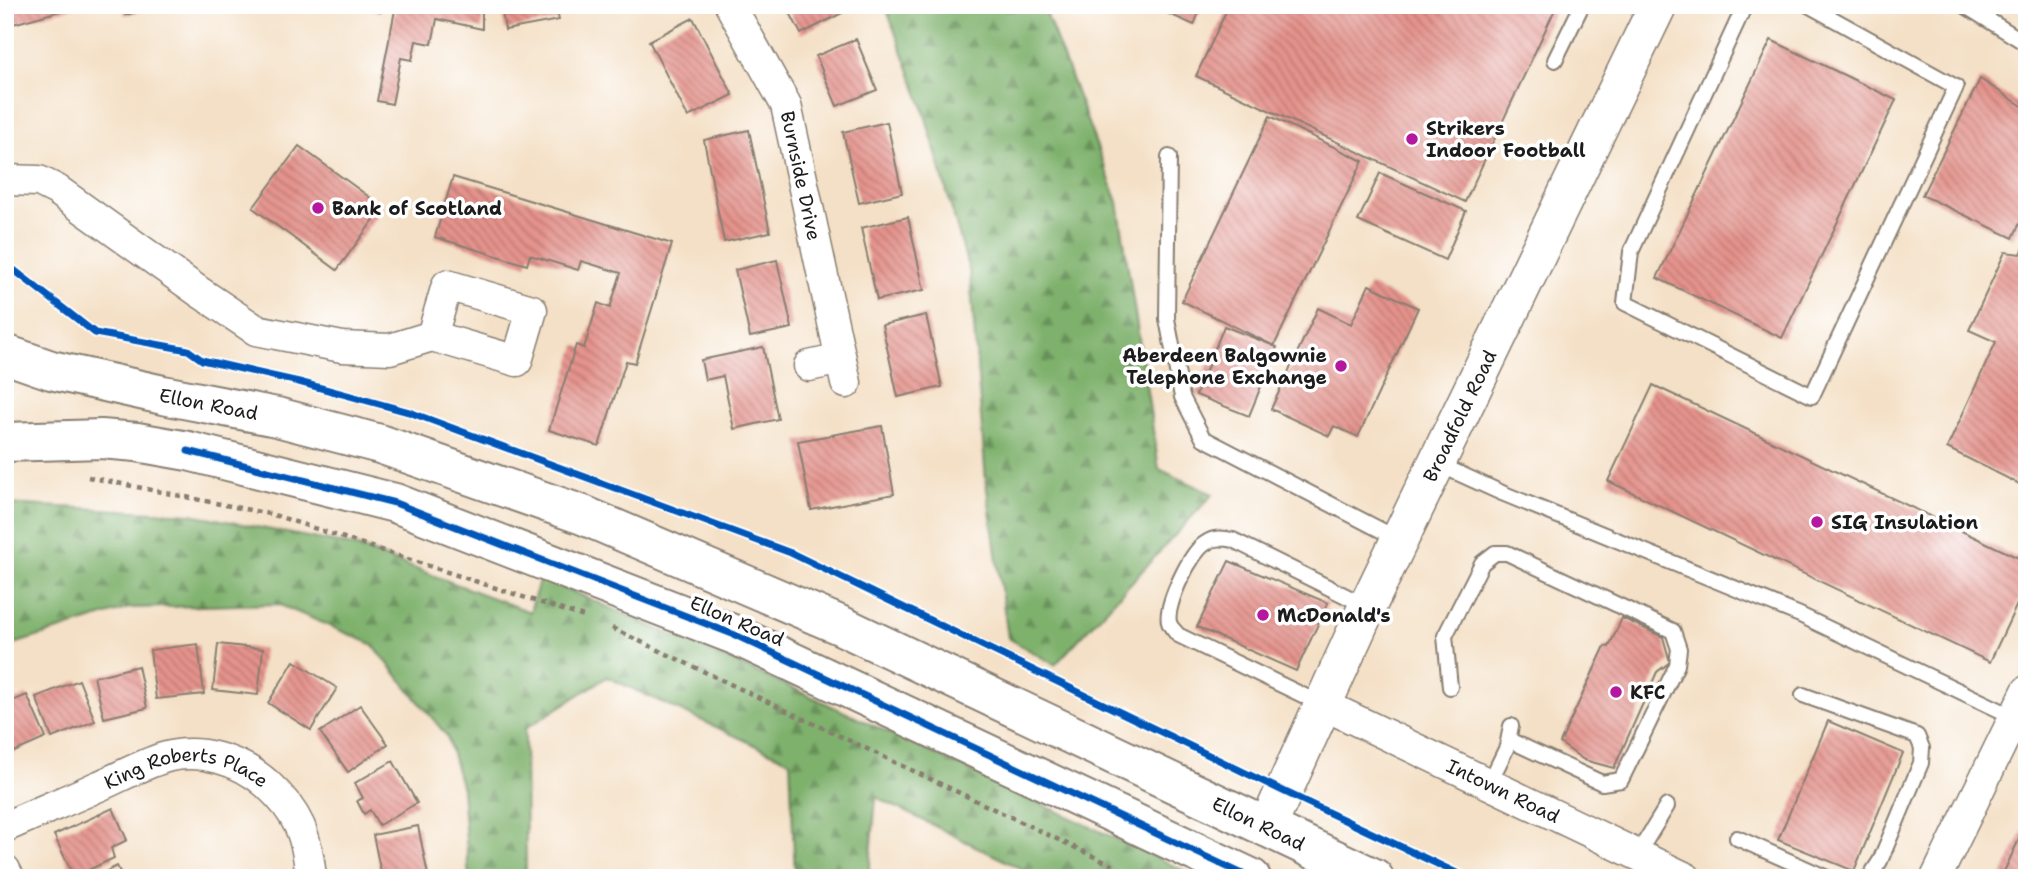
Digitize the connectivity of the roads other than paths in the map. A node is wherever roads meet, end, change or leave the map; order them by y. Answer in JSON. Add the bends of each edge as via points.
{"nodes":[{"id":1,"x":730,"y":5,"type":"edge"},
{"id":2,"x":1582,"y":5,"type":"edge"},
{"id":3,"x":1658,"y":5,"type":"edge"},
{"id":4,"x":1745,"y":5,"type":"edge"},
{"id":5,"x":1808,"y":5,"type":"edge"},
{"id":6,"x":1964,"y":5,"type":"edge"},
{"id":7,"x":2027,"y":44,"type":"edge"},
{"id":8,"x":1555,"y":60,"type":"dead end"},
{"id":9,"x":1169,"y":157,"type":"dead end"},
{"id":10,"x":5,"y":180,"type":"edge"},
{"id":11,"x":432,"y":336,"type":"dead end"},
{"id":12,"x":5,"y":354,"type":"edge"},
{"id":13,"x":809,"y":366,"type":"dead end"},
{"id":14,"x":5,"y":442,"type":"edge"},
{"id":15,"x":1437,"y":463,"type":"junction"},
{"id":16,"x":1400,"y":540,"type":"junction"},
{"id":17,"x":1367,"y":607,"type":"junction"},
{"id":18,"x":1450,"y":687,"type":"dead end"},
{"id":19,"x":1803,"y":695,"type":"dead end"},
{"id":20,"x":1322,"y":704,"type":"junction"},
{"id":21,"x":2020,"y":704,"type":"edge"},
{"id":22,"x":1489,"y":784,"type":"junction"},
{"id":23,"x":1667,"y":806,"type":"dead end"},
{"id":24,"x":5,"y":827,"type":"edge"},
{"id":25,"x":1267,"y":828,"type":"junction"},
{"id":26,"x":1737,"y":838,"type":"dead end"},
{"id":27,"x":1637,"y":855,"type":"junction"},
{"id":28,"x":5,"y":870,"type":"edge"},
{"id":29,"x":9,"y":878,"type":"edge"},
{"id":30,"x":311,"y":878,"type":"edge"},
{"id":31,"x":1251,"y":878,"type":"edge"},
{"id":32,"x":1374,"y":878,"type":"edge"},
{"id":33,"x":1686,"y":878,"type":"edge"},
{"id":34,"x":1827,"y":878,"type":"edge"},
{"id":35,"x":1869,"y":878,"type":"edge"},
{"id":36,"x":1936,"y":878,"type":"edge"}],
"edges":[{"from":1,"to":13,"type":"street","name":"Burnside Drive","via":[[786,105],[843,371]]},
{"from":2,"to":8,"type":"lane"},
{"from":3,"to":15,"type":"street","name":"Broadfold Road"},
{"from":4,"to":5,"type":"lane","via":[[1631,252],[1625,303],[1812,396],[1956,87]]},
{"from":6,"to":7,"type":"lane"},
{"from":9,"to":16,"type":"lane","via":[[1167,319],[1182,397],[1203,438]]},
{"from":10,"to":11,"type":"street","via":[[39,181],[57,190],[256,330],[342,347],[378,349]]},
{"from":12,"to":25,"type":"main road","name":"Ellon Road","via":[[64,373],[277,417],[380,444],[583,516],[842,626]]},
{"from":14,"to":31,"type":"main road","name":"Ellon Road","via":[[137,442],[395,503],[735,635]]},
{"from":15,"to":16,"type":"street","name":"Broadfold Road"},
{"from":15,"to":21,"type":"lane"},
{"from":16,"to":17,"type":"street","name":"Broadfold Road"},
{"from":17,"to":20,"type":"street","name":"Broadfold Road"},
{"from":17,"to":20,"type":"lane","via":[[1233,540],[1219,538],[1197,549],[1172,598],[1169,624],[1178,635]]},
{"from":18,"to":22,"type":"lane","via":[[1445,636],[1482,563],[1495,553],[1507,553],[1673,631],[1679,649],[1677,665],[1621,780],[1602,783],[1510,733]]},
{"from":19,"to":35,"type":"lane","via":[[1917,736],[1922,748],[1921,763],[1881,861]]},
{"from":20,"to":22,"type":"street","name":"Intown Road"},
{"from":20,"to":25,"type":"street","name":"Broadfold Road"},
{"from":21,"to":36,"type":"street"},
{"from":22,"to":27,"type":"street","name":"Intown Road"},
{"from":23,"to":27,"type":"lane"},
{"from":24,"to":30,"type":"street","name":"King Roberts Place","via":[[164,758],[198,754],[229,760],[253,772],[278,794],[296,818],[308,846]]},
{"from":25,"to":32,"type":"main road","name":"Ellon Road"},
{"from":26,"to":34,"type":"lane"},
{"from":27,"to":33,"type":"street","name":"Intown Road"},
{"from":28,"to":29,"type":"street"}]}
